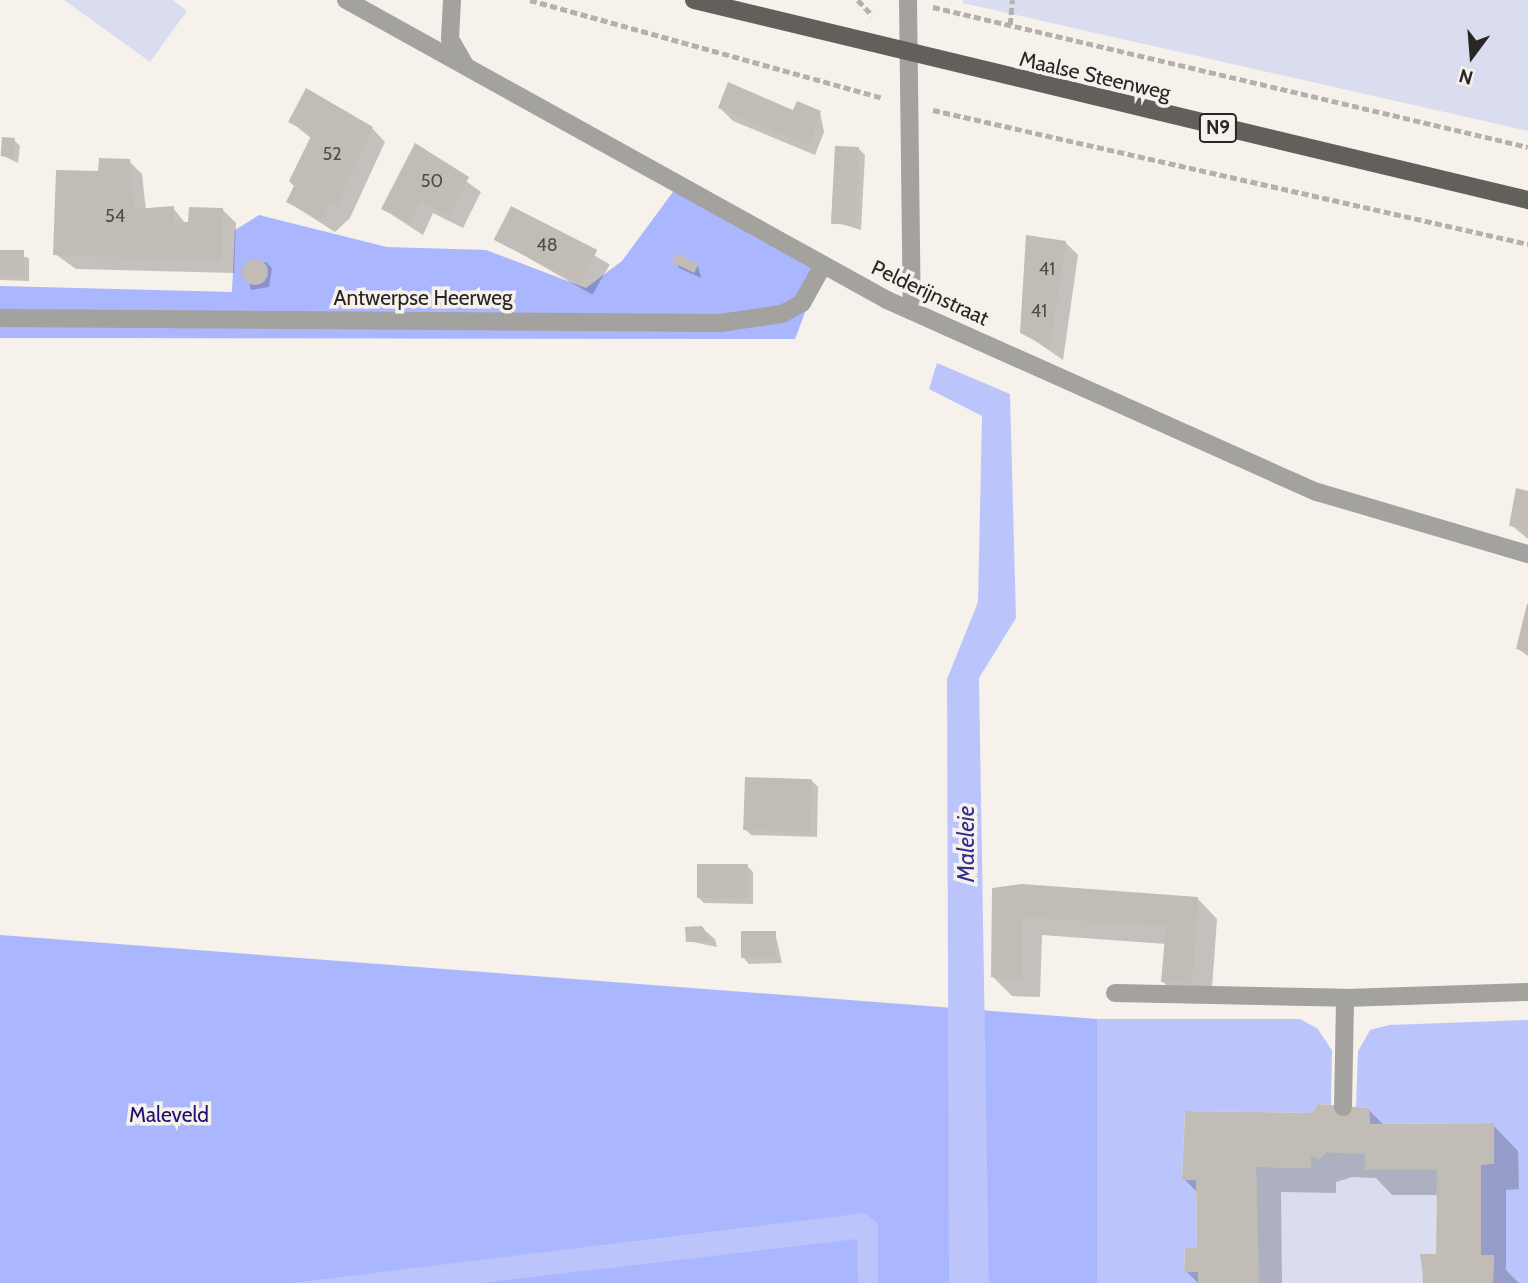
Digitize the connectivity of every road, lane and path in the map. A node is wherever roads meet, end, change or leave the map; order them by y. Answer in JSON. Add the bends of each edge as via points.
{"nodes":[{"id":1,"x":346,"y":0,"type":"edge"},
{"id":2,"x":452,"y":0,"type":"edge"},
{"id":3,"x":530,"y":0,"type":"edge"},
{"id":4,"x":694,"y":0,"type":"edge"},
{"id":5,"x":908,"y":0,"type":"edge"},
{"id":6,"x":1012,"y":0,"type":"edge"},
{"id":7,"x":1010,"y":25,"type":"junction"},
{"id":8,"x":908,"y":55,"type":"junction"},
{"id":9,"x":466,"y":67,"type":"junction"},
{"id":10,"x":908,"y":104,"type":"junction"},
{"id":11,"x":1528,"y":147,"type":"edge"},
{"id":12,"x":1528,"y":200,"type":"edge"},
{"id":13,"x":1528,"y":244,"type":"edge"},
{"id":14,"x":821,"y":267,"type":"junction"},
{"id":15,"x":912,"y":311,"type":"junction"},
{"id":16,"x":0,"y":318,"type":"edge"},
{"id":17,"x":1528,"y":554,"type":"edge"},
{"id":18,"x":1528,"y":992,"type":"edge"},
{"id":19,"x":1115,"y":993,"type":"dead end"},
{"id":20,"x":1345,"y":998,"type":"junction"},
{"id":21,"x":1343,"y":1107,"type":"dead end"}],
"edges":[{"from":1,"to":9,"type":"street","name":"Pelderijnstraat"},
{"from":2,"to":9,"type":"street","via":[[450,39]]},
{"from":3,"to":10,"type":"path"},
{"from":4,"to":8,"type":"main road","name":"Maalse Steenweg","number":"N9"},
{"from":5,"to":7,"type":"path"},
{"from":5,"to":8,"type":"street"},
{"from":6,"to":7,"type":"path"},
{"from":7,"to":11,"type":"path"},
{"from":8,"to":10,"type":"street"},
{"from":8,"to":12,"type":"main road","name":"Maalse Steenweg","number":"N9"},
{"from":9,"to":14,"type":"street","name":"Pelderijnstraat","via":[[681,181]]},
{"from":10,"to":13,"type":"path"},
{"from":10,"to":15,"type":"street"},
{"from":14,"to":15,"type":"street","name":"Pelderijnstraat"},
{"from":14,"to":16,"type":"street","name":"Antwerpse Heerweg","via":[[802,303],[782,314],[720,323]]},
{"from":15,"to":17,"type":"street","name":"Pelderijnstraat","via":[[1317,492]]},
{"from":18,"to":20,"type":"street"},
{"from":19,"to":20,"type":"street"},
{"from":20,"to":21,"type":"street"}]}
